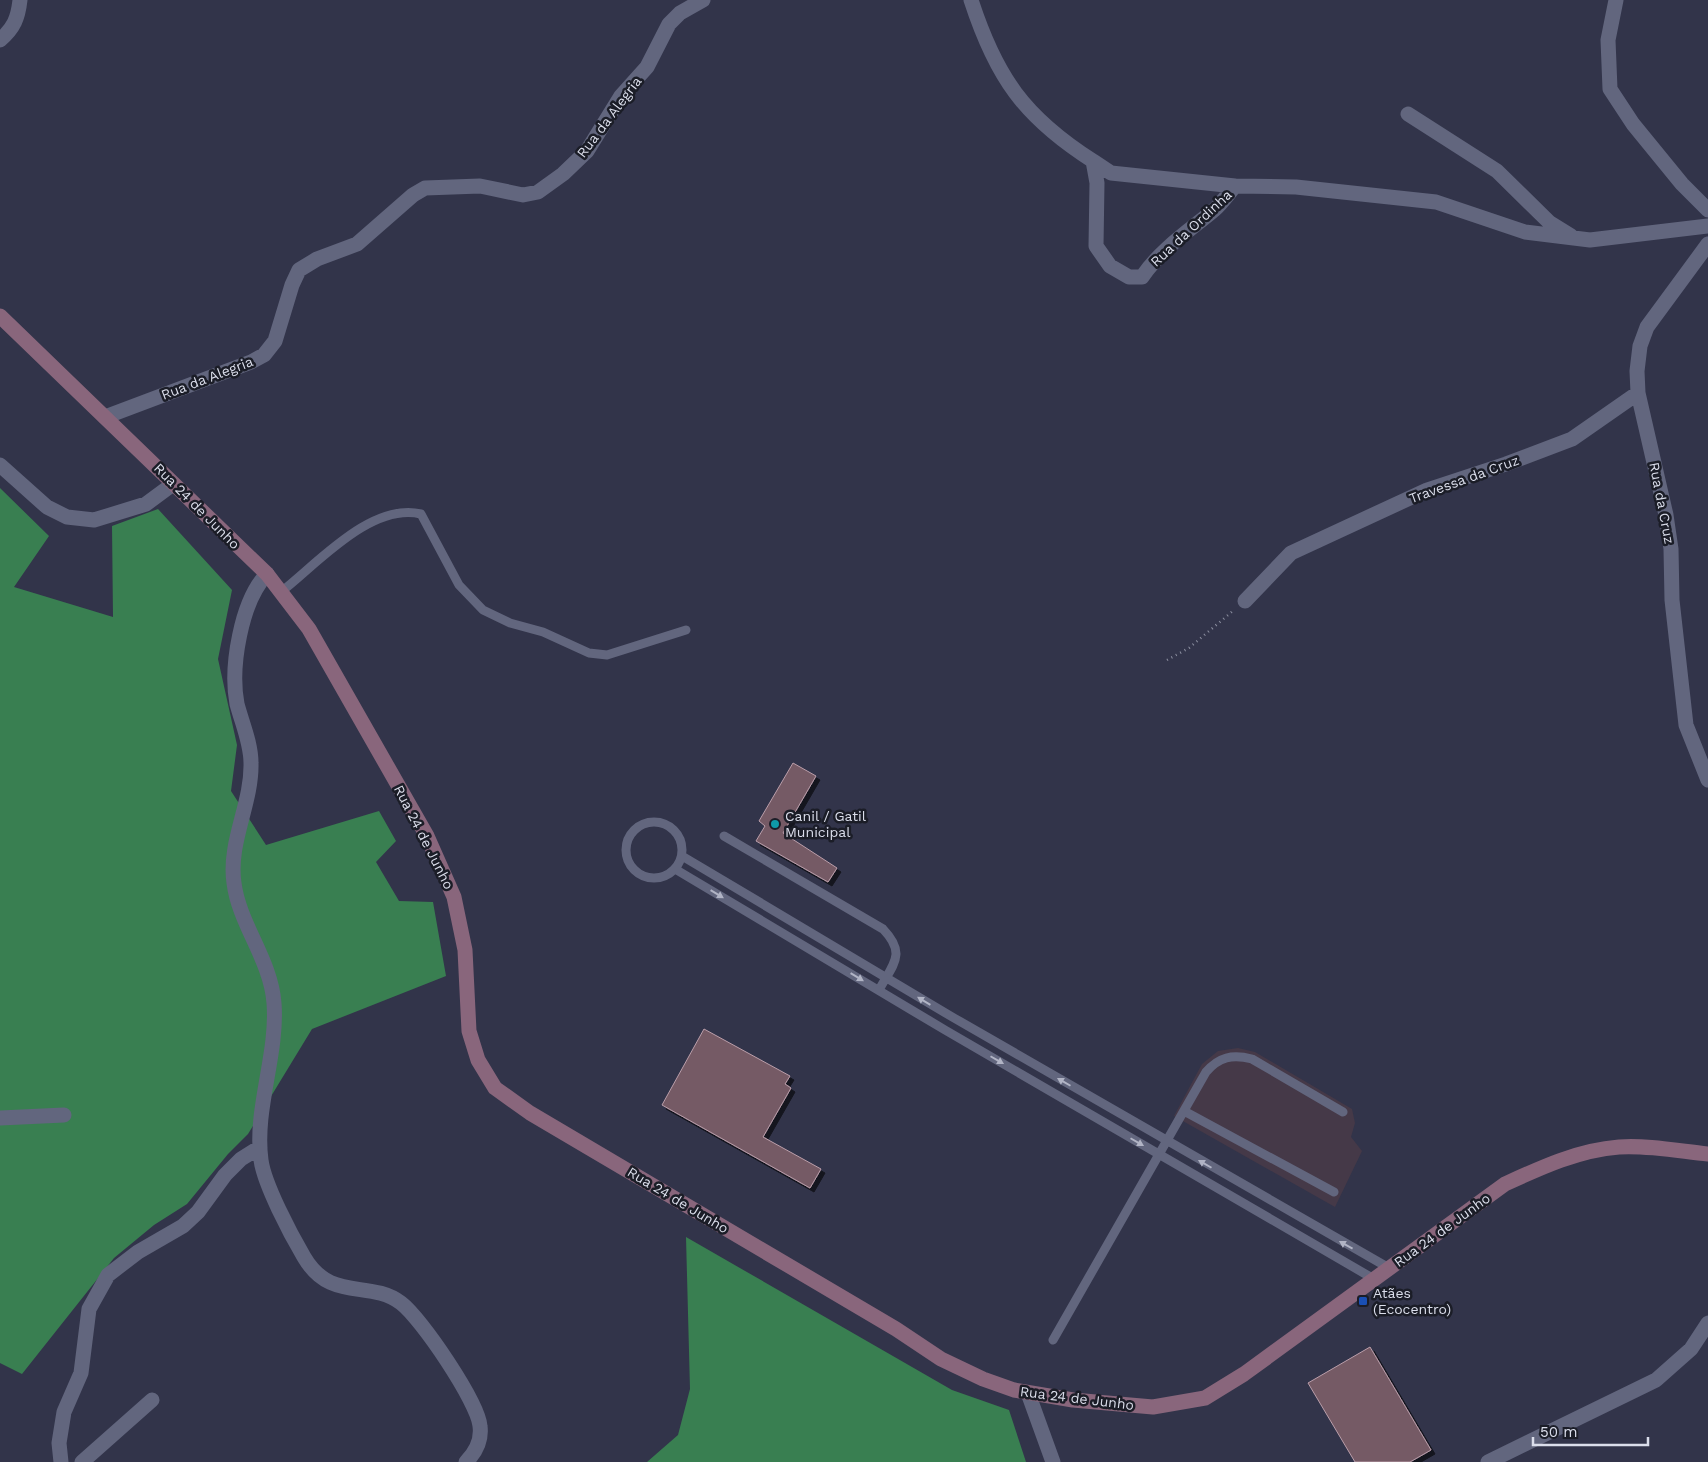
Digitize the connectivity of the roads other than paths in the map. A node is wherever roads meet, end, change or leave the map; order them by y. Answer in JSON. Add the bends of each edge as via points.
{"nodes":[{"id":1,"x":20,"y":0,"type":"edge"},
{"id":2,"x":703,"y":0,"type":"edge"},
{"id":3,"x":971,"y":0,"type":"edge"},
{"id":4,"x":1616,"y":0,"type":"edge"},
{"id":5,"x":0,"y":40,"type":"edge"},
{"id":6,"x":1408,"y":114,"type":"dead end"},
{"id":7,"x":1093,"y":161,"type":"junction"},
{"id":8,"x":1235,"y":186,"type":"junction"},
{"id":9,"x":1708,"y":210,"type":"edge"},
{"id":10,"x":1708,"y":226,"type":"edge"},
{"id":11,"x":1574,"y":238,"type":"junction"},
{"id":12,"x":1708,"y":244,"type":"edge"},
{"id":13,"x":0,"y":316,"type":"edge"},
{"id":14,"x":1638,"y":393,"type":"junction"},
{"id":15,"x":105,"y":417,"type":"junction"},
{"id":16,"x":0,"y":465,"type":"edge"},
{"id":17,"x":173,"y":484,"type":"junction"},
{"id":18,"x":267,"y":574,"type":"junction"},
{"id":19,"x":282,"y":592,"type":"junction"},
{"id":20,"x":1245,"y":601,"type":"road end"},
{"id":21,"x":686,"y":630,"type":"dead end"},
{"id":22,"x":1708,"y":780,"type":"edge"},
{"id":23,"x":724,"y":836,"type":"dead end"},
{"id":24,"x":682,"y":856,"type":"junction"},
{"id":25,"x":675,"y":869,"type":"junction"},
{"id":26,"x":886,"y":978,"type":"junction"},
{"id":27,"x":879,"y":990,"type":"junction"},
{"id":28,"x":1184,"y":1112,"type":"junction"},
{"id":29,"x":1343,"y":1112,"type":"dead end"},
{"id":30,"x":64,"y":1115,"type":"dead end"},
{"id":31,"x":0,"y":1118,"type":"edge"},
{"id":32,"x":1167,"y":1142,"type":"junction"},
{"id":33,"x":260,"y":1147,"type":"junction"},
{"id":34,"x":1708,"y":1154,"type":"edge"},
{"id":35,"x":1159,"y":1155,"type":"junction"},
{"id":36,"x":1334,"y":1192,"type":"dead end"},
{"id":37,"x":1388,"y":1268,"type":"junction"},
{"id":38,"x":1374,"y":1279,"type":"junction"},
{"id":39,"x":1708,"y":1322,"type":"edge"},
{"id":40,"x":1052,"y":1340,"type":"dead end"},
{"id":41,"x":1028,"y":1392,"type":"junction"},
{"id":42,"x":152,"y":1400,"type":"dead end"},
{"id":43,"x":61,"y":1462,"type":"edge"},
{"id":44,"x":82,"y":1462,"type":"edge"},
{"id":45,"x":466,"y":1462,"type":"edge"},
{"id":46,"x":1053,"y":1462,"type":"edge"},
{"id":47,"x":1488,"y":1462,"type":"edge"}],
"edges":[{"from":1,"to":5,"type":"street","via":[[18,17]]},
{"from":2,"to":15,"type":"street","name":"Rua da Alegria","via":[[680,13],[669,24],[647,67],[621,96],[587,151],[538,192],[523,195],[480,186],[425,188],[357,244],[317,259],[299,270],[275,341],[264,355]]},
{"from":3,"to":7,"type":"street","via":[[988,49],[1005,79],[1042,124]]},
{"from":4,"to":9,"type":"street","via":[[1608,40],[1610,89],[1633,124]]},
{"from":6,"to":11,"type":"street","via":[[1497,171],[1550,223]]},
{"from":7,"to":8,"type":"street","via":[[1111,173]]},
{"from":7,"to":8,"type":"street","name":"Rua da Ordinha","via":[[1097,183],[1096,246],[1110,266],[1129,276],[1142,276],[1169,246],[1216,208]]},
{"from":8,"to":11,"type":"street","name":"Rua da Ordinha","via":[[1296,187],[1436,202],[1525,232]]},
{"from":10,"to":11,"type":"street","name":"Rua da Ordinha","via":[[1627,237]]},
{"from":12,"to":14,"type":"street","name":"Rua da Cruz","via":[[1647,327],[1640,346]]},
{"from":13,"to":15,"type":"main road","name":"Rua 24 de Junho"},
{"from":14,"to":20,"type":"street","name":"Travessa da Cruz","via":[[1572,439],[1427,490],[1291,553]]},
{"from":14,"to":22,"type":"street","name":"Rua da Cruz","via":[[1671,549],[1672,600],[1686,725]]},
{"from":15,"to":17,"type":"main road","name":"Rua 24 de Junho"},
{"from":16,"to":17,"type":"street","via":[[47,507],[67,516],[94,520],[146,504]]},
{"from":17,"to":18,"type":"main road","name":"Rua 24 de Junho"},
{"from":18,"to":19,"type":"main road","name":"Rua 24 de Junho"},
{"from":18,"to":33,"type":"street","via":[[257,584],[251,598],[235,663],[234,681],[251,761],[250,788],[233,858],[234,885],[272,982],[274,1005]]},
{"from":19,"to":21,"type":"lane","via":[[327,552],[364,526],[408,512],[421,514],[459,585],[482,610],[510,623],[543,632],[590,653],[607,655]]},
{"from":19,"to":41,"type":"main road","name":"Rua 24 de Junho","via":[[310,629],[442,868],[461,923],[469,1031],[478,1060],[495,1088],[530,1113],[888,1324],[941,1359],[983,1379]]},
{"from":23,"to":26,"type":"lane","via":[[883,928],[894,940],[896,949],[896,959]]},
{"from":24,"to":25,"type":"lane"},
{"from":24,"to":25,"type":"lane","via":[[679,838],[666,825],[647,823],[627,842],[628,861],[640,875],[659,878]]},
{"from":24,"to":26,"type":"lane"},
{"from":25,"to":27,"type":"lane","one_way":true},
{"from":26,"to":27,"type":"lane"},
{"from":32,"to":26,"type":"lane","one_way":true},
{"from":27,"to":35,"type":"lane","one_way":true},
{"from":28,"to":29,"type":"lane","via":[[1214,1063],[1226,1057],[1241,1056],[1252,1059]]},
{"from":28,"to":32,"type":"lane"},
{"from":28,"to":36,"type":"lane"},
{"from":30,"to":31,"type":"street"},
{"from":32,"to":35,"type":"lane"},
{"from":37,"to":32,"type":"lane","one_way":true},
{"from":33,"to":43,"type":"street","via":[[225,1175],[198,1212],[183,1226],[138,1252],[108,1275],[89,1309],[81,1373],[64,1412],[59,1443]]},
{"from":33,"to":45,"type":"street","via":[[265,1179],[316,1274],[340,1287],[400,1302],[418,1319],[458,1379],[480,1423],[481,1439]]},
{"from":34,"to":37,"type":"main road","name":"Rua 24 de Junho","via":[[1620,1147],[1587,1152],[1543,1166],[1505,1184]]},
{"from":35,"to":38,"type":"lane"},
{"from":35,"to":40,"type":"lane"},
{"from":37,"to":38,"type":"main road","name":"Rua 24 de Junho"},
{"from":38,"to":41,"type":"main road","name":"Rua 24 de Junho","via":[[1244,1374],[1205,1398],[1153,1407],[1073,1400]]},
{"from":39,"to":47,"type":"street","via":[[1691,1349],[1656,1380]]},
{"from":41,"to":46,"type":"street"},
{"from":42,"to":44,"type":"street"}]}
